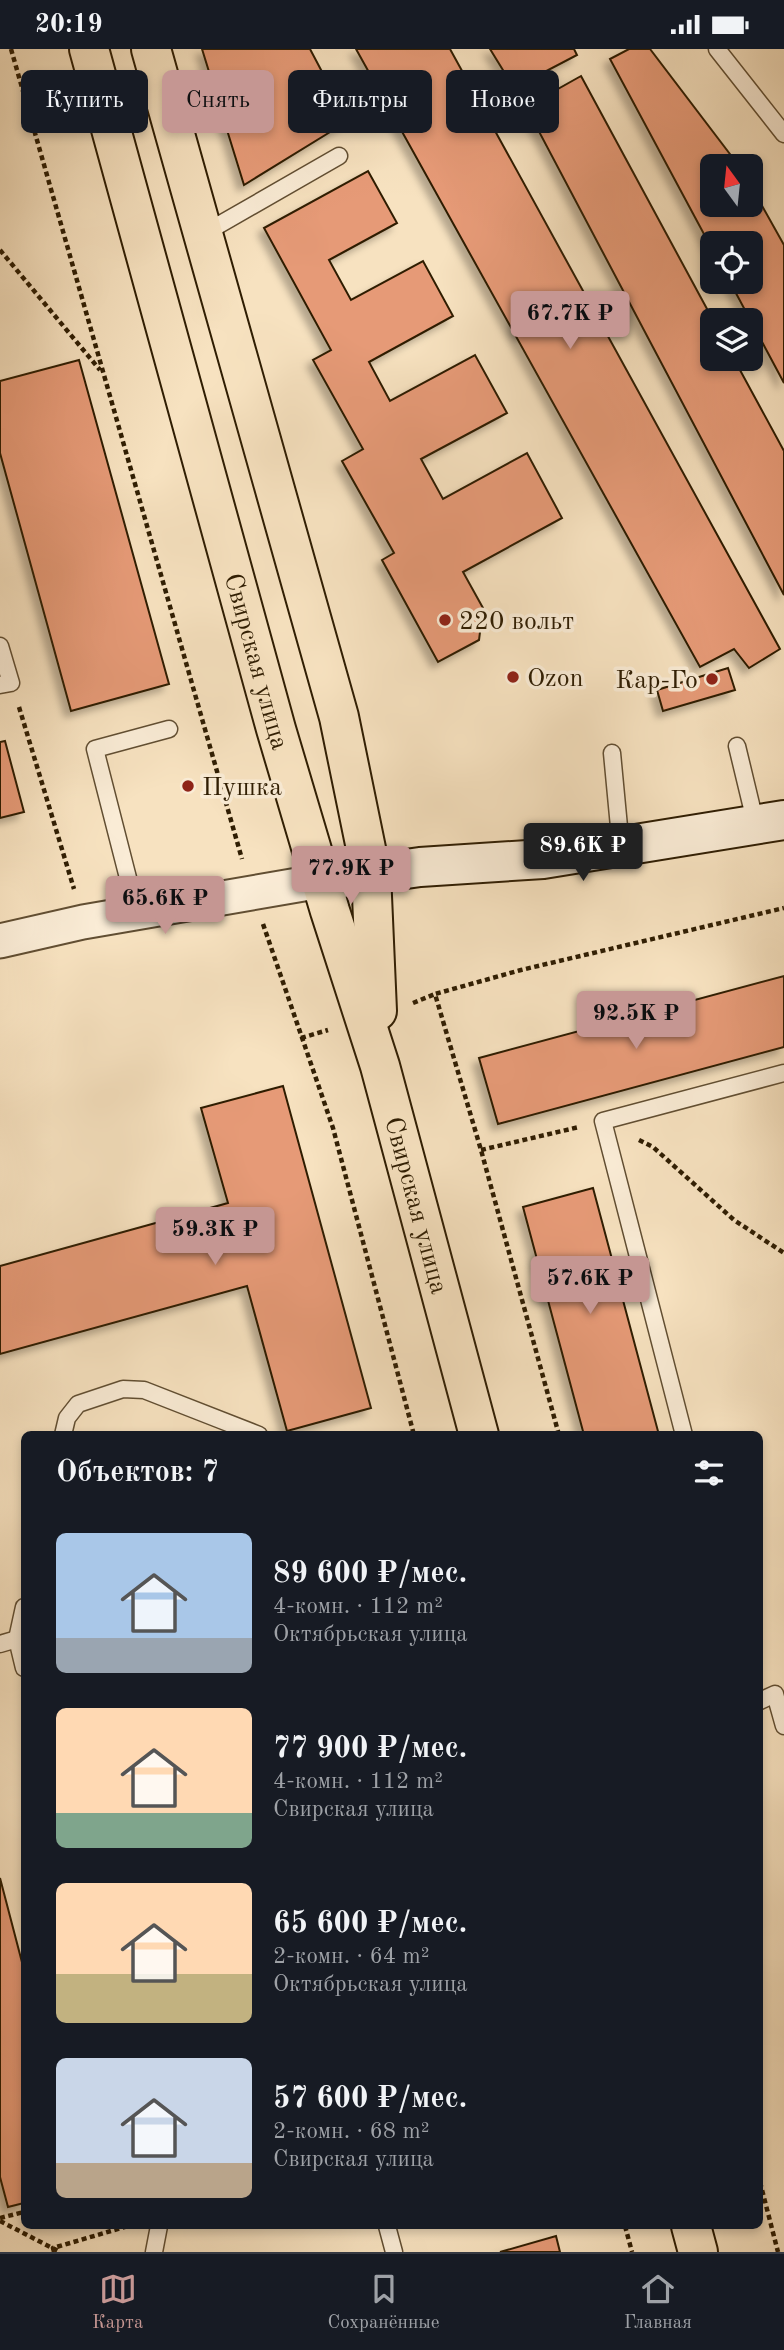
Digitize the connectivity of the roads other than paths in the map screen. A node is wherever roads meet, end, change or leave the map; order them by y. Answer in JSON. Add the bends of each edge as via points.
{"nodes":[{"id":1,"x":89,"y":49,"type":"edge"},
{"id":2,"x":151,"y":49,"type":"edge"},
{"id":3,"x":717,"y":49,"type":"edge"},
{"id":4,"x":784,"y":134,"type":"edge"},
{"id":5,"x":339,"y":156,"type":"dead end"},
{"id":6,"x":203,"y":234,"type":"junction"},
{"id":7,"x":0,"y":646,"type":"edge"},
{"id":8,"x":5,"y":684,"type":"edge"},
{"id":9,"x":169,"y":729,"type":"dead end"},
{"id":10,"x":737,"y":746,"type":"dead end"},
{"id":11,"x":612,"y":753,"type":"dead end"},
{"id":12,"x":770,"y":823,"type":"edge"},
{"id":13,"x":621,"y":848,"type":"junction"},
{"id":14,"x":372,"y":873,"type":"junction"},
{"id":15,"x":321,"y":881,"type":"junction"},
{"id":16,"x":137,"y":913,"type":"junction"},
{"id":17,"x":0,"y":941,"type":"edge"},
{"id":18,"x":380,"y":1066,"type":"junction"},
{"id":19,"x":784,"y":1073,"type":"edge"},
{"id":20,"x":64,"y":1431,"type":"edge"},
{"id":21,"x":249,"y":1431,"type":"edge"},
{"id":22,"x":478,"y":1431,"type":"edge"},
{"id":23,"x":683,"y":1431,"type":"edge"},
{"id":24,"x":21,"y":1623,"type":"edge"},
{"id":25,"x":18,"y":1639,"type":"junction"},
{"id":26,"x":0,"y":1644,"type":"edge"},
{"id":27,"x":21,"y":1654,"type":"edge"},
{"id":28,"x":780,"y":1689,"type":"edge"},
{"id":29,"x":763,"y":1698,"type":"edge"},
{"id":30,"x":784,"y":1726,"type":"edge"},
{"id":31,"x":158,"y":2229,"type":"edge"},
{"id":32,"x":388,"y":2229,"type":"edge"},
{"id":33,"x":692,"y":2229,"type":"edge"},
{"id":34,"x":154,"y":2252,"type":"edge"},
{"id":35,"x":394,"y":2252,"type":"edge"},
{"id":36,"x":698,"y":2252,"type":"edge"}],
"edges":[{"from":1,"to":15,"type":"highway","name":"Свирская улица"},
{"from":2,"to":6,"type":"highway"},
{"from":3,"to":4,"type":"lane"},
{"from":5,"to":6,"type":"lane"},
{"from":6,"to":14,"type":"highway","via":[[339,717]]},
{"from":7,"to":8,"type":"lane"},
{"from":9,"to":16,"type":"lane","via":[[95,749]]},
{"from":10,"to":12,"type":"lane"},
{"from":11,"to":13,"type":"lane"},
{"from":12,"to":13,"type":"main road"},
{"from":13,"to":14,"type":"main road"},
{"from":14,"to":15,"type":"main road"},
{"from":14,"to":18,"type":"highway"},
{"from":15,"to":16,"type":"street"},
{"from":15,"to":18,"type":"highway","name":"Свирская улица"},
{"from":16,"to":17,"type":"street"},
{"from":18,"to":22,"type":"highway","name":"Свирская улица"},
{"from":19,"to":23,"type":"lane","via":[[603,1121]]},
{"from":20,"to":21,"type":"lane","via":[[78,1404],[123,1389],[144,1391]]},
{"from":24,"to":25,"type":"lane"},
{"from":25,"to":26,"type":"lane"},
{"from":25,"to":27,"type":"lane"},
{"from":28,"to":29,"type":"lane"},
{"from":28,"to":30,"type":"lane"},
{"from":31,"to":34,"type":"lane"},
{"from":32,"to":35,"type":"lane"},
{"from":33,"to":36,"type":"highway"}]}
